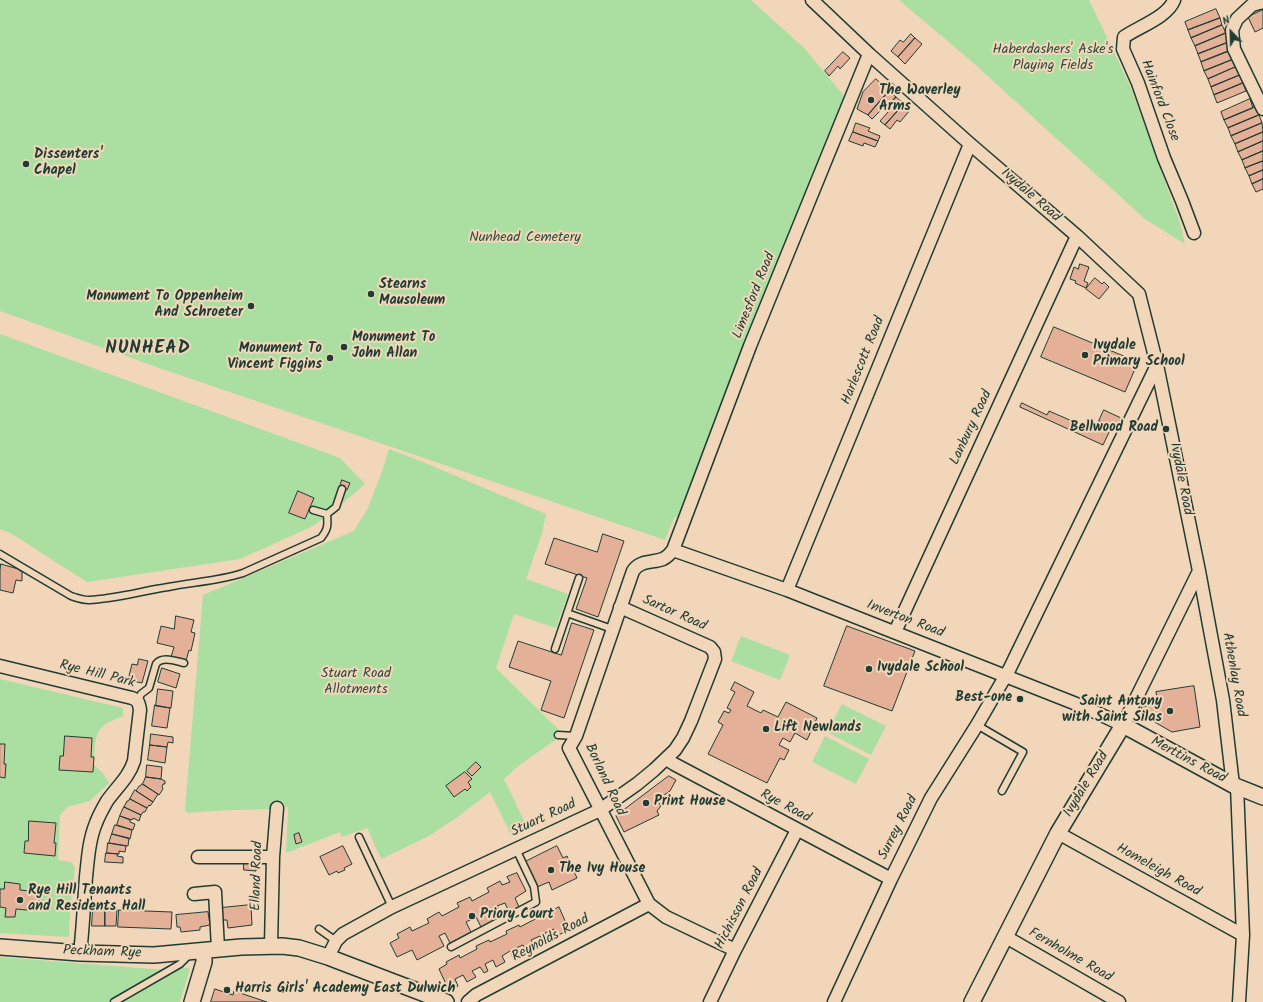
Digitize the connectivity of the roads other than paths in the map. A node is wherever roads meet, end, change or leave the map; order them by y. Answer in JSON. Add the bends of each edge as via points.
{"nodes":[{"id":1,"x":812,"y":0,"type":"edge"},
{"id":2,"x":1174,"y":0,"type":"edge"},
{"id":3,"x":1252,"y":2,"type":"edge"},
{"id":4,"x":869,"y":54,"type":"junction"},
{"id":5,"x":1263,"y":109,"type":"edge"},
{"id":6,"x":970,"y":144,"type":"junction"},
{"id":7,"x":1194,"y":233,"type":"dead end"},
{"id":8,"x":1077,"y":236,"type":"junction"},
{"id":9,"x":1157,"y":365,"type":"junction"},
{"id":10,"x":342,"y":489,"type":"dead end"},
{"id":11,"x":313,"y":510,"type":"dead end"},
{"id":12,"x":327,"y":514,"type":"junction"},
{"id":13,"x":673,"y":550,"type":"junction"},
{"id":14,"x":0,"y":554,"type":"edge"},
{"id":15,"x":1199,"y":571,"type":"junction"},
{"id":16,"x":579,"y":578,"type":"dead end"},
{"id":17,"x":787,"y":590,"type":"junction"},
{"id":18,"x":620,"y":607,"type":"junction"},
{"id":19,"x":567,"y":614,"type":"junction"},
{"id":20,"x":612,"y":629,"type":"junction"},
{"id":21,"x":895,"y":632,"type":"junction"},
{"id":22,"x":555,"y":649,"type":"dead end"},
{"id":23,"x":714,"y":652,"type":"joint"},
{"id":24,"x":184,"y":663,"type":"dead end"},
{"id":25,"x":0,"y":666,"type":"edge"},
{"id":26,"x":1006,"y":676,"type":"junction"},
{"id":27,"x":138,"y":701,"type":"junction"},
{"id":28,"x":1123,"y":725,"type":"junction"},
{"id":29,"x":977,"y":726,"type":"junction"},
{"id":30,"x":558,"y":735,"type":"dead end"},
{"id":31,"x":576,"y":736,"type":"junction"},
{"id":32,"x":666,"y":759,"type":"junction"},
{"id":33,"x":1235,"y":786,"type":"junction"},
{"id":34,"x":1002,"y":791,"type":"dead end"},
{"id":35,"x":1263,"y":797,"type":"edge"},
{"id":36,"x":278,"y":808,"type":"dead end"},
{"id":37,"x":600,"y":810,"type":"junction"},
{"id":38,"x":798,"y":830,"type":"junction"},
{"id":39,"x":1058,"y":833,"type":"junction"},
{"id":40,"x":359,"y":837,"type":"dead end"},
{"id":41,"x":516,"y":849,"type":"junction"},
{"id":42,"x":198,"y":857,"type":"dead end"},
{"id":43,"x":273,"y":857,"type":"junction"},
{"id":44,"x":891,"y":879,"type":"junction"},
{"id":45,"x":194,"y":894,"type":"dead end"},
{"id":46,"x":649,"y":904,"type":"junction"},
{"id":47,"x":392,"y":907,"type":"junction"},
{"id":48,"x":319,"y":929,"type":"dead end"},
{"id":49,"x":1243,"y":935,"type":"junction"},
{"id":50,"x":1006,"y":937,"type":"junction"},
{"id":51,"x":336,"y":941,"type":"junction"},
{"id":52,"x":271,"y":945,"type":"junction"},
{"id":53,"x":451,"y":946,"type":"dead end"},
{"id":54,"x":0,"y":948,"type":"edge"},
{"id":55,"x":735,"y":950,"type":"junction"},
{"id":56,"x":205,"y":951,"type":"junction"},
{"id":57,"x":80,"y":953,"type":"junction"},
{"id":58,"x":328,"y":957,"type":"junction"},
{"id":59,"x":114,"y":1002,"type":"edge"},
{"id":60,"x":192,"y":1002,"type":"edge"},
{"id":61,"x":446,"y":1002,"type":"edge"},
{"id":62,"x":468,"y":1002,"type":"edge"},
{"id":63,"x":710,"y":1002,"type":"edge"},
{"id":64,"x":834,"y":1002,"type":"edge"},
{"id":65,"x":972,"y":1002,"type":"edge"},
{"id":66,"x":1119,"y":1002,"type":"edge"},
{"id":67,"x":1239,"y":1002,"type":"edge"}],
"edges":[{"from":1,"to":4,"type":"street","name":"Ivydale Road"},
{"from":2,"to":7,"type":"street","name":"Hainford Close","via":[[1164,14],[1124,37],[1122,49],[1138,83]]},
{"from":3,"to":5,"type":"street","via":[[1237,19],[1232,30],[1233,41],[1234,49]]},
{"from":4,"to":6,"type":"street","name":"Ivydale Road"},
{"from":4,"to":13,"type":"street","name":"Limesford Road","via":[[750,346]]},
{"from":6,"to":8,"type":"street","name":"Ivydale Road"},
{"from":6,"to":17,"type":"street","name":"Harlescott Road"},
{"from":8,"to":9,"type":"street","name":"Ivydale Road","via":[[1139,294]]},
{"from":8,"to":21,"type":"street","name":"Lanbury Road"},
{"from":9,"to":15,"type":"street","name":"Ivydale Road"},
{"from":9,"to":26,"type":"street"},
{"from":10,"to":12,"type":"lane","via":[[336,507]]},
{"from":11,"to":12,"type":"lane"},
{"from":12,"to":14,"type":"lane","via":[[328,526],[321,538],[231,577],[86,600],[71,596]]},
{"from":13,"to":17,"type":"street","name":"Inverton Road"},
{"from":13,"to":18,"type":"street","name":"Borland Road","via":[[664,559],[636,566]]},
{"from":15,"to":28,"type":"street","name":"Ivydale Road"},
{"from":15,"to":33,"type":"street","name":"Athenlay Road","via":[[1223,700]]},
{"from":16,"to":19,"type":"lane"},
{"from":17,"to":21,"type":"street","name":"Inverton Road"},
{"from":18,"to":20,"type":"street","name":"Borland Road"},
{"from":18,"to":23,"type":"street","name":"Sartor Road","via":[[710,647]]},
{"from":19,"to":20,"type":"lane"},
{"from":19,"to":22,"type":"lane"},
{"from":20,"to":31,"type":"street","name":"Borland Road"},
{"from":21,"to":26,"type":"street","name":"Inverton Road"},
{"from":23,"to":32,"type":"street","name":"Stuart Road","via":[[715,659],[691,721],[683,738]]},
{"from":24,"to":27,"type":"lane","via":[[163,659],[158,661],[149,688],[141,694]]},
{"from":25,"to":27,"type":"street","name":"Rye Hill Park"},
{"from":26,"to":28,"type":"street","name":"Inverton Road"},
{"from":26,"to":29,"type":"street","name":"Surrey Road"},
{"from":27,"to":57,"type":"street","name":"Rye Hill Park","via":[[140,710],[132,768],[102,809],[91,839]]},
{"from":28,"to":33,"type":"street","name":"Merttins Road"},
{"from":28,"to":39,"type":"street","name":"Ivydale Road"},
{"from":29,"to":34,"type":"lane","via":[[1023,752]]},
{"from":29,"to":44,"type":"street","name":"Surrey Road","via":[[931,798]]},
{"from":30,"to":31,"type":"lane"},
{"from":31,"to":37,"type":"street","name":"Borland Road","via":[[569,748]]},
{"from":32,"to":37,"type":"street","name":"Stuart Road","via":[[637,784]]},
{"from":32,"to":38,"type":"street","name":"Rye Road"},
{"from":33,"to":35,"type":"street","name":"Merttins Road"},
{"from":33,"to":49,"type":"street","name":"Athenlay Road"},
{"from":36,"to":43,"type":"street","name":"Elland Road"},
{"from":37,"to":41,"type":"street","name":"Stuart Road"},
{"from":37,"to":46,"type":"street","name":"Borland Road"},
{"from":38,"to":44,"type":"street","name":"Rye Road"},
{"from":38,"to":55,"type":"street","name":"Hichisson Road"},
{"from":39,"to":49,"type":"street","name":"Homeleigh Road"},
{"from":39,"to":50,"type":"street","name":"Ivydale Road"},
{"from":40,"to":47,"type":"lane"},
{"from":41,"to":47,"type":"street","name":"Stuart Road"},
{"from":41,"to":53,"type":"lane","via":[[534,887],[536,902]]},
{"from":42,"to":43,"type":"street"},
{"from":43,"to":52,"type":"street","name":"Elland Road"},
{"from":44,"to":64,"type":"street","name":"Surrey Road"},
{"from":45,"to":56,"type":"street","via":[[215,892]]},
{"from":46,"to":55,"type":"street","name":"Borland Road","via":[[666,917]]},
{"from":46,"to":62,"type":"street","name":"Reynolds Road","via":[[476,995]]},
{"from":47,"to":51,"type":"street","name":"Stuart Road","via":[[343,934]]},
{"from":48,"to":51,"type":"lane"},
{"from":49,"to":67,"type":"street","name":"Athenlay Road"},
{"from":50,"to":65,"type":"street","name":"Ivydale Road"},
{"from":50,"to":66,"type":"street","name":"Fernholme Road"},
{"from":51,"to":58,"type":"street","name":"Stuart Road"},
{"from":52,"to":56,"type":"street","name":"Peckham Rye"},
{"from":52,"to":58,"type":"street","name":"Peckham Rye","via":[[299,948]]},
{"from":54,"to":57,"type":"street","name":"Peckham Rye"},
{"from":55,"to":63,"type":"street","name":"Hichisson Road"},
{"from":56,"to":57,"type":"street","name":"Peckham Rye","via":[[154,955]]},
{"from":56,"to":59,"type":"lane"},
{"from":56,"to":60,"type":"street"},
{"from":58,"to":61,"type":"street","name":"Peckham Rye"}]}
